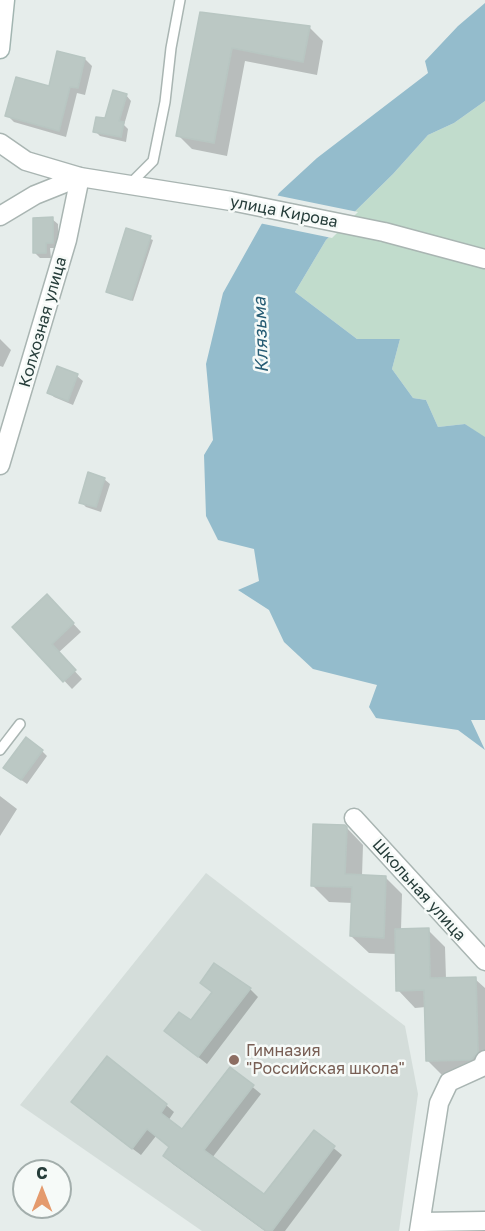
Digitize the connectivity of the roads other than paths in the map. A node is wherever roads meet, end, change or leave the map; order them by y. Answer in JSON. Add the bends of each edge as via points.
{"nodes":[{"id":1,"x":5,"y":0,"type":"edge"},
{"id":2,"x":180,"y":0,"type":"edge"},
{"id":3,"x":0,"y":49,"type":"edge"},
{"id":4,"x":0,"y":143,"type":"edge"},
{"id":5,"x":80,"y":177,"type":"junction"},
{"id":6,"x":129,"y":185,"type":"junction"},
{"id":7,"x":0,"y":216,"type":"edge"},
{"id":8,"x":485,"y":259,"type":"edge"},
{"id":9,"x":0,"y":465,"type":"edge"},
{"id":10,"x":20,"y":724,"type":"dead end"},
{"id":11,"x":0,"y":750,"type":"edge"},
{"id":12,"x":354,"y":818,"type":"dead end"},
{"id":13,"x":485,"y":961,"type":"edge"},
{"id":14,"x":485,"y":1060,"type":"edge"},
{"id":15,"x":485,"y":1221,"type":"edge"},
{"id":16,"x":420,"y":1227,"type":"edge"}],
"edges":[{"from":1,"to":3,"type":"street"},
{"from":2,"to":6,"type":"lane","via":[[153,161]]},
{"from":4,"to":5,"type":"street","name":"улица Кирова","via":[[27,161]]},
{"from":5,"to":6,"type":"street","name":"улица Кирова"},
{"from":5,"to":7,"type":"street","via":[[35,195]]},
{"from":5,"to":9,"type":"street","name":"Колхозная улица","via":[[67,240]]},
{"from":6,"to":8,"type":"street","name":"улица Кирова","via":[[384,232]]},
{"from":10,"to":11,"type":"lane"},
{"from":12,"to":13,"type":"street","name":"Школьная улица"},
{"from":14,"to":16,"type":"street","via":[[482,1067],[449,1082],[439,1103]]},
{"from":15,"to":16,"type":"street"}]}
